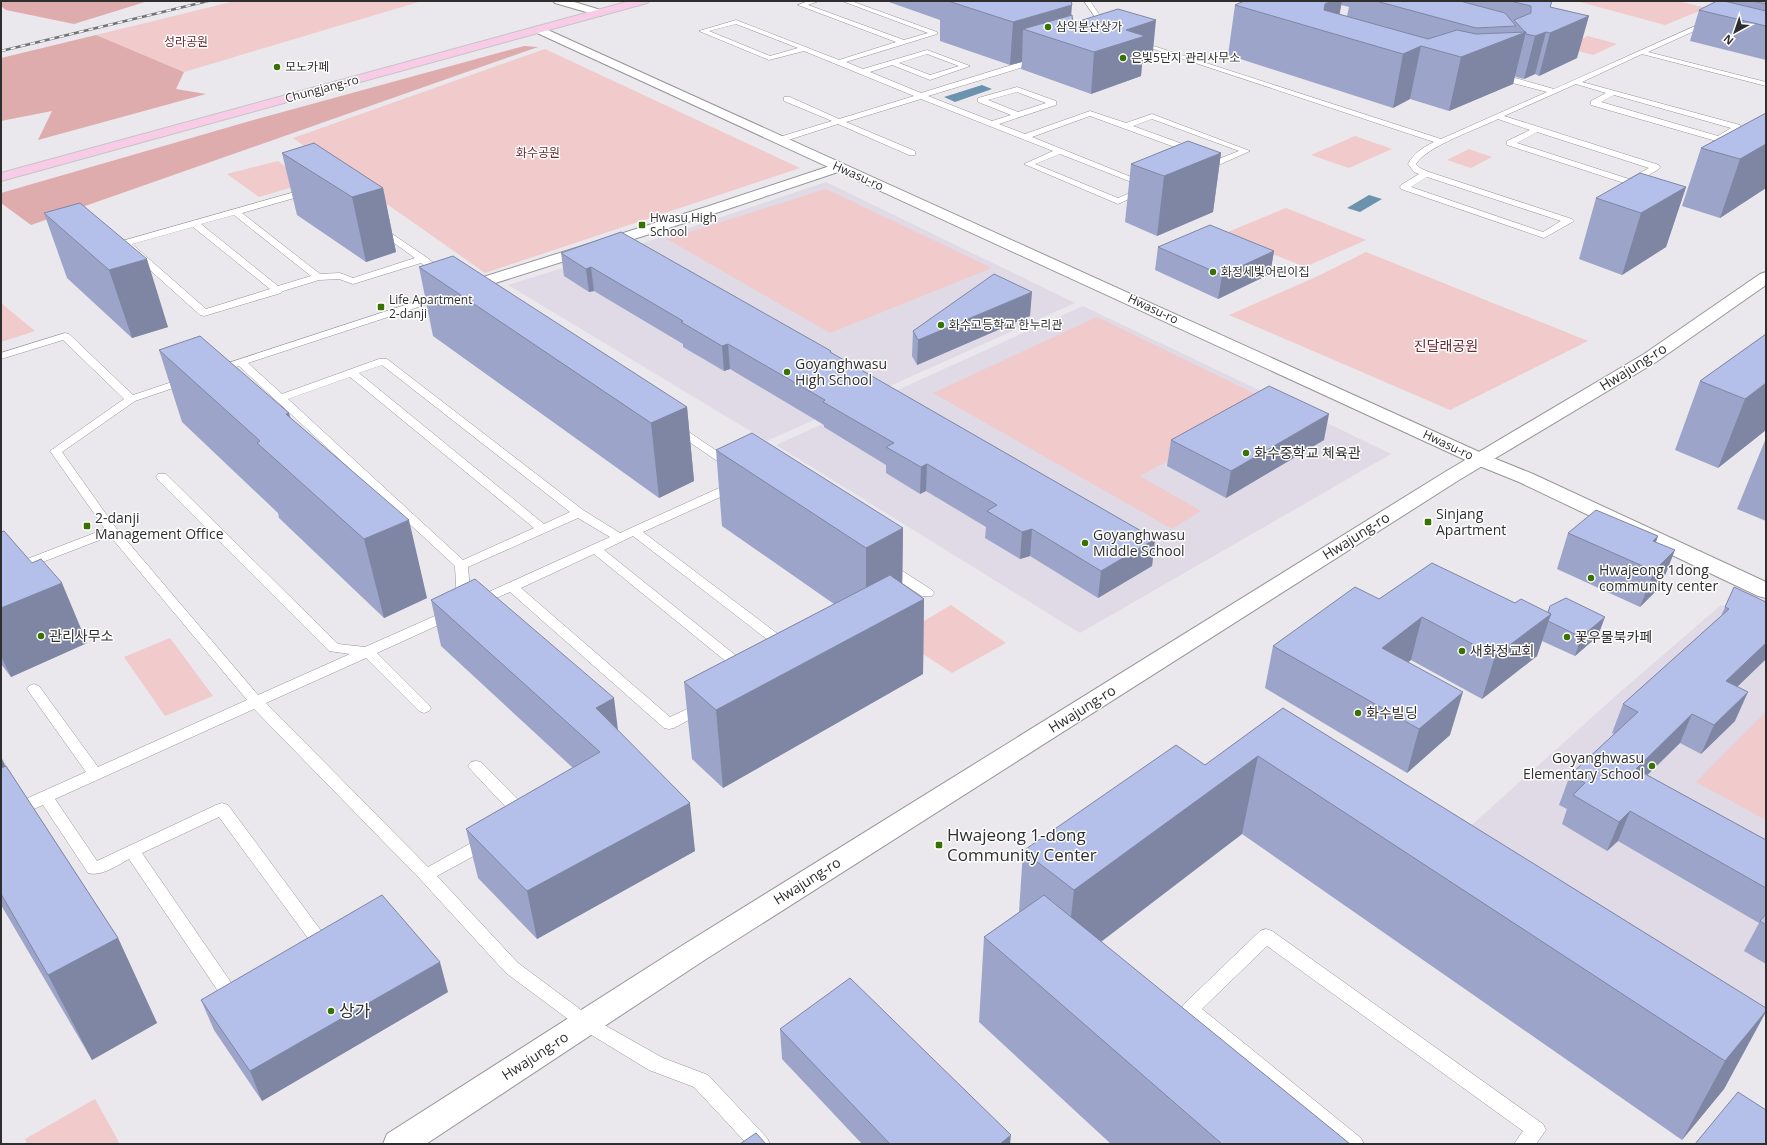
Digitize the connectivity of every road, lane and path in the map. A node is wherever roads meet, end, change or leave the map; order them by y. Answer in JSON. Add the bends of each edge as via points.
{"nodes":[{"id":1,"x":559,"y":1,"type":"edge"},
{"id":2,"x":643,"y":1,"type":"edge"},
{"id":3,"x":816,"y":1,"type":"edge"},
{"id":4,"x":845,"y":1,"type":"edge"},
{"id":5,"x":1087,"y":1,"type":"edge"},
{"id":6,"x":600,"y":13,"type":"junction"},
{"id":7,"x":1716,"y":27,"type":"edge"},
{"id":8,"x":540,"y":30,"type":"junction"},
{"id":9,"x":1112,"y":33,"type":"edge"},
{"id":10,"x":1126,"y":38,"type":"edge"},
{"id":11,"x":902,"y":42,"type":"junction"},
{"id":12,"x":804,"y":49,"type":"junction"},
{"id":13,"x":1641,"y":52,"type":"junction"},
{"id":14,"x":1042,"y":59,"type":"edge"},
{"id":15,"x":1498,"y":60,"type":"edge"},
{"id":16,"x":839,"y":62,"type":"junction"},
{"id":17,"x":892,"y":63,"type":"junction"},
{"id":18,"x":862,"y":72,"type":"junction"},
{"id":19,"x":1575,"y":82,"type":"junction"},
{"id":20,"x":1766,"y":84,"type":"edge"},
{"id":21,"x":1554,"y":91,"type":"junction"},
{"id":22,"x":1614,"y":92,"type":"junction"},
{"id":23,"x":921,"y":96,"type":"junction"},
{"id":24,"x":787,"y":99,"type":"dead end"},
{"id":25,"x":1018,"y":115,"type":"junction"},
{"id":26,"x":1498,"y":117,"type":"junction"},
{"id":27,"x":839,"y":122,"type":"junction"},
{"id":28,"x":992,"y":124,"type":"junction"},
{"id":29,"x":1126,"y":126,"type":"junction"},
{"id":30,"x":1537,"y":129,"type":"junction"},
{"id":31,"x":1024,"y":137,"type":"junction"},
{"id":32,"x":779,"y":140,"type":"junction"},
{"id":33,"x":1441,"y":142,"type":"junction"},
{"id":34,"x":1060,"y":151,"type":"junction"},
{"id":35,"x":912,"y":153,"type":"dead end"},
{"id":36,"x":839,"y":167,"type":"junction"},
{"id":37,"x":1426,"y":174,"type":"junction"},
{"id":38,"x":1,"y":177,"type":"edge"},
{"id":39,"x":322,"y":188,"type":"edge"},
{"id":40,"x":236,"y":212,"type":"junction"},
{"id":41,"x":194,"y":223,"type":"junction"},
{"id":42,"x":372,"y":224,"type":"dead end"},
{"id":43,"x":423,"y":259,"type":"junction"},
{"id":44,"x":318,"y":277,"type":"junction"},
{"id":45,"x":1766,"y":277,"type":"edge"},
{"id":46,"x":452,"y":280,"type":"edge"},
{"id":47,"x":476,"y":284,"type":"edge"},
{"id":48,"x":278,"y":291,"type":"junction"},
{"id":49,"x":449,"y":293,"type":"edge"},
{"id":50,"x":204,"y":313,"type":"junction"},
{"id":51,"x":212,"y":321,"type":"dead end"},
{"id":52,"x":1,"y":356,"type":"edge"},
{"id":53,"x":241,"y":362,"type":"junction"},
{"id":54,"x":351,"y":372,"type":"junction"},
{"id":55,"x":280,"y":398,"type":"junction"},
{"id":56,"x":131,"y":399,"type":"junction"},
{"id":57,"x":667,"y":422,"type":"edge"},
{"id":58,"x":1479,"y":459,"type":"junction"},
{"id":59,"x":162,"y":477,"type":"dead end"},
{"id":60,"x":579,"y":513,"type":"junction"},
{"id":61,"x":542,"y":529,"type":"junction"},
{"id":62,"x":112,"y":531,"type":"junction"},
{"id":63,"x":634,"y":531,"type":"junction"},
{"id":64,"x":620,"y":538,"type":"junction"},
{"id":65,"x":595,"y":549,"type":"junction"},
{"id":66,"x":882,"y":563,"type":"edge"},
{"id":67,"x":461,"y":565,"type":"junction"},
{"id":68,"x":1,"y":574,"type":"edge"},
{"id":69,"x":512,"y":587,"type":"junction"},
{"id":70,"x":1766,"y":591,"type":"edge"},
{"id":71,"x":927,"y":593,"type":"dead end"},
{"id":72,"x":464,"y":608,"type":"junction"},
{"id":73,"x":368,"y":652,"type":"junction"},
{"id":74,"x":790,"y":659,"type":"edge"},
{"id":75,"x":748,"y":681,"type":"edge"},
{"id":76,"x":34,"y":689,"type":"dead end"},
{"id":77,"x":715,"y":699,"type":"edge"},
{"id":78,"x":256,"y":702,"type":"junction"},
{"id":79,"x":424,"y":708,"type":"dead end"},
{"id":80,"x":476,"y":766,"type":"dead end"},
{"id":81,"x":96,"y":775,"type":"junction"},
{"id":82,"x":46,"y":797,"type":"junction"},
{"id":83,"x":1,"y":817,"type":"edge"},
{"id":84,"x":132,"y":851,"type":"junction"},
{"id":85,"x":426,"y":874,"type":"junction"},
{"id":86,"x":316,"y":936,"type":"edge"},
{"id":87,"x":224,"y":986,"type":"edge"},
{"id":88,"x":586,"y":1023,"type":"junction"},
{"id":89,"x":400,"y":1144,"type":"edge"},
{"id":90,"x":760,"y":1144,"type":"edge"},
{"id":91,"x":1354,"y":1144,"type":"edge"},
{"id":92,"x":1524,"y":1144,"type":"edge"}],
"edges":[{"from":1,"to":6,"type":"street"},
{"from":2,"to":6,"type":"main road","name":"Chungjang-ro"},
{"from":3,"to":11,"type":"lane","via":[[801,5]]},
{"from":4,"to":11,"type":"lane","via":[[935,33]]},
{"from":5,"to":9,"type":"lane","via":[[1107,31]]},
{"from":6,"to":8,"type":"main road","name":"Chungjang-ro"},
{"from":7,"to":13,"type":"lane","via":[[1702,25]]},
{"from":8,"to":32,"type":"street","name":"Hwasu-ro"},
{"from":8,"to":38,"type":"main road","name":"Chungjang-ro"},
{"from":10,"to":33,"type":"lane"},
{"from":11,"to":16,"type":"lane"},
{"from":12,"to":12,"type":"lane","via":[[736,22],[702,32],[769,58]]},
{"from":12,"to":16,"type":"lane"},
{"from":13,"to":19,"type":"lane"},
{"from":13,"to":20,"type":"lane"},
{"from":14,"to":23,"type":"lane"},
{"from":15,"to":21,"type":"lane","via":[[1508,80]]},
{"from":16,"to":18,"type":"lane"},
{"from":17,"to":17,"type":"lane","via":[[930,78],[966,66],[927,52]]},
{"from":17,"to":18,"type":"lane"},
{"from":18,"to":23,"type":"lane"},
{"from":19,"to":21,"type":"lane"},
{"from":19,"to":22,"type":"lane"},
{"from":21,"to":26,"type":"lane"},
{"from":22,"to":22,"type":"lane","via":[[1729,125],[1737,127],[1719,139],[1594,103]]},
{"from":23,"to":27,"type":"lane"},
{"from":23,"to":28,"type":"lane"},
{"from":24,"to":27,"type":"lane"},
{"from":25,"to":25,"type":"lane","via":[[1053,102],[1017,89],[981,100]]},
{"from":25,"to":28,"type":"lane"},
{"from":26,"to":30,"type":"lane"},
{"from":26,"to":33,"type":"lane"},
{"from":27,"to":32,"type":"lane"},
{"from":27,"to":35,"type":"lane"},
{"from":28,"to":31,"type":"lane"},
{"from":29,"to":29,"type":"lane","via":[[1221,161],[1246,151],[1152,116]]},
{"from":29,"to":31,"type":"lane","via":[[1090,113]]},
{"from":30,"to":30,"type":"lane","via":[[1510,143],[1630,182],[1656,167]]},
{"from":31,"to":34,"type":"lane"},
{"from":32,"to":36,"type":"street","name":"Hwasu-ro"},
{"from":33,"to":37,"type":"lane","via":[[1423,150],[1412,164]]},
{"from":34,"to":34,"type":"lane","via":[[1103,167],[1152,186],[1118,201],[1028,164]]},
{"from":36,"to":47,"type":"street"},
{"from":36,"to":58,"type":"street","name":"Hwasu-ro"},
{"from":37,"to":37,"type":"lane","via":[[1404,187],[1544,235],[1569,221]]},
{"from":39,"to":40,"type":"lane"},
{"from":40,"to":41,"type":"lane"},
{"from":40,"to":44,"type":"lane"},
{"from":41,"to":48,"type":"lane"},
{"from":41,"to":50,"type":"lane","via":[[125,243]]},
{"from":42,"to":43,"type":"lane"},
{"from":43,"to":44,"type":"lane","via":[[353,281],[340,276]]},
{"from":43,"to":46,"type":"lane"},
{"from":44,"to":48,"type":"lane"},
{"from":45,"to":58,"type":"street","name":"Hwajung-ro","via":[[1650,358]]},
{"from":48,"to":50,"type":"lane"},
{"from":49,"to":53,"type":"lane"},
{"from":50,"to":51,"type":"lane"},
{"from":52,"to":56,"type":"lane","via":[[65,336]]},
{"from":53,"to":55,"type":"lane"},
{"from":53,"to":56,"type":"lane"},
{"from":54,"to":55,"type":"lane"},
{"from":54,"to":60,"type":"lane","via":[[384,361]]},
{"from":54,"to":61,"type":"lane"},
{"from":55,"to":67,"type":"lane"},
{"from":56,"to":62,"type":"lane","via":[[56,451]]},
{"from":57,"to":63,"type":"lane","via":[[742,475]]},
{"from":58,"to":70,"type":"street","name":"Hwasu-ro","via":[[1526,478]]},
{"from":58,"to":88,"type":"street","name":"Hwajung-ro","via":[[693,953]]},
{"from":59,"to":73,"type":"lane","via":[[334,648]]},
{"from":60,"to":61,"type":"lane"},
{"from":60,"to":64,"type":"lane"},
{"from":61,"to":67,"type":"lane"},
{"from":62,"to":68,"type":"lane"},
{"from":62,"to":78,"type":"lane"},
{"from":63,"to":64,"type":"lane"},
{"from":63,"to":74,"type":"lane","via":[[797,655]]},
{"from":64,"to":65,"type":"lane"},
{"from":65,"to":69,"type":"lane"},
{"from":65,"to":75,"type":"lane","via":[[755,677]]},
{"from":66,"to":71,"type":"lane"},
{"from":67,"to":72,"type":"lane"},
{"from":69,"to":72,"type":"lane"},
{"from":69,"to":77,"type":"lane","via":[[669,724]]},
{"from":72,"to":73,"type":"lane"},
{"from":73,"to":78,"type":"lane"},
{"from":73,"to":79,"type":"lane"},
{"from":76,"to":81,"type":"lane"},
{"from":78,"to":81,"type":"lane"},
{"from":78,"to":85,"type":"lane"},
{"from":80,"to":85,"type":"lane","via":[[526,819]]},
{"from":81,"to":82,"type":"lane"},
{"from":82,"to":83,"type":"lane"},
{"from":82,"to":84,"type":"lane","via":[[94,869]]},
{"from":84,"to":86,"type":"lane","via":[[222,809]]},
{"from":84,"to":87,"type":"lane"},
{"from":85,"to":88,"type":"lane","via":[[512,968]]},
{"from":88,"to":89,"type":"street","name":"Hwajung-ro"},
{"from":88,"to":90,"type":"lane","via":[[656,1064],[701,1080]]},
{"from":91,"to":92,"type":"lane","via":[[1190,1009],[1266,936],[1536,1130]]}]}
